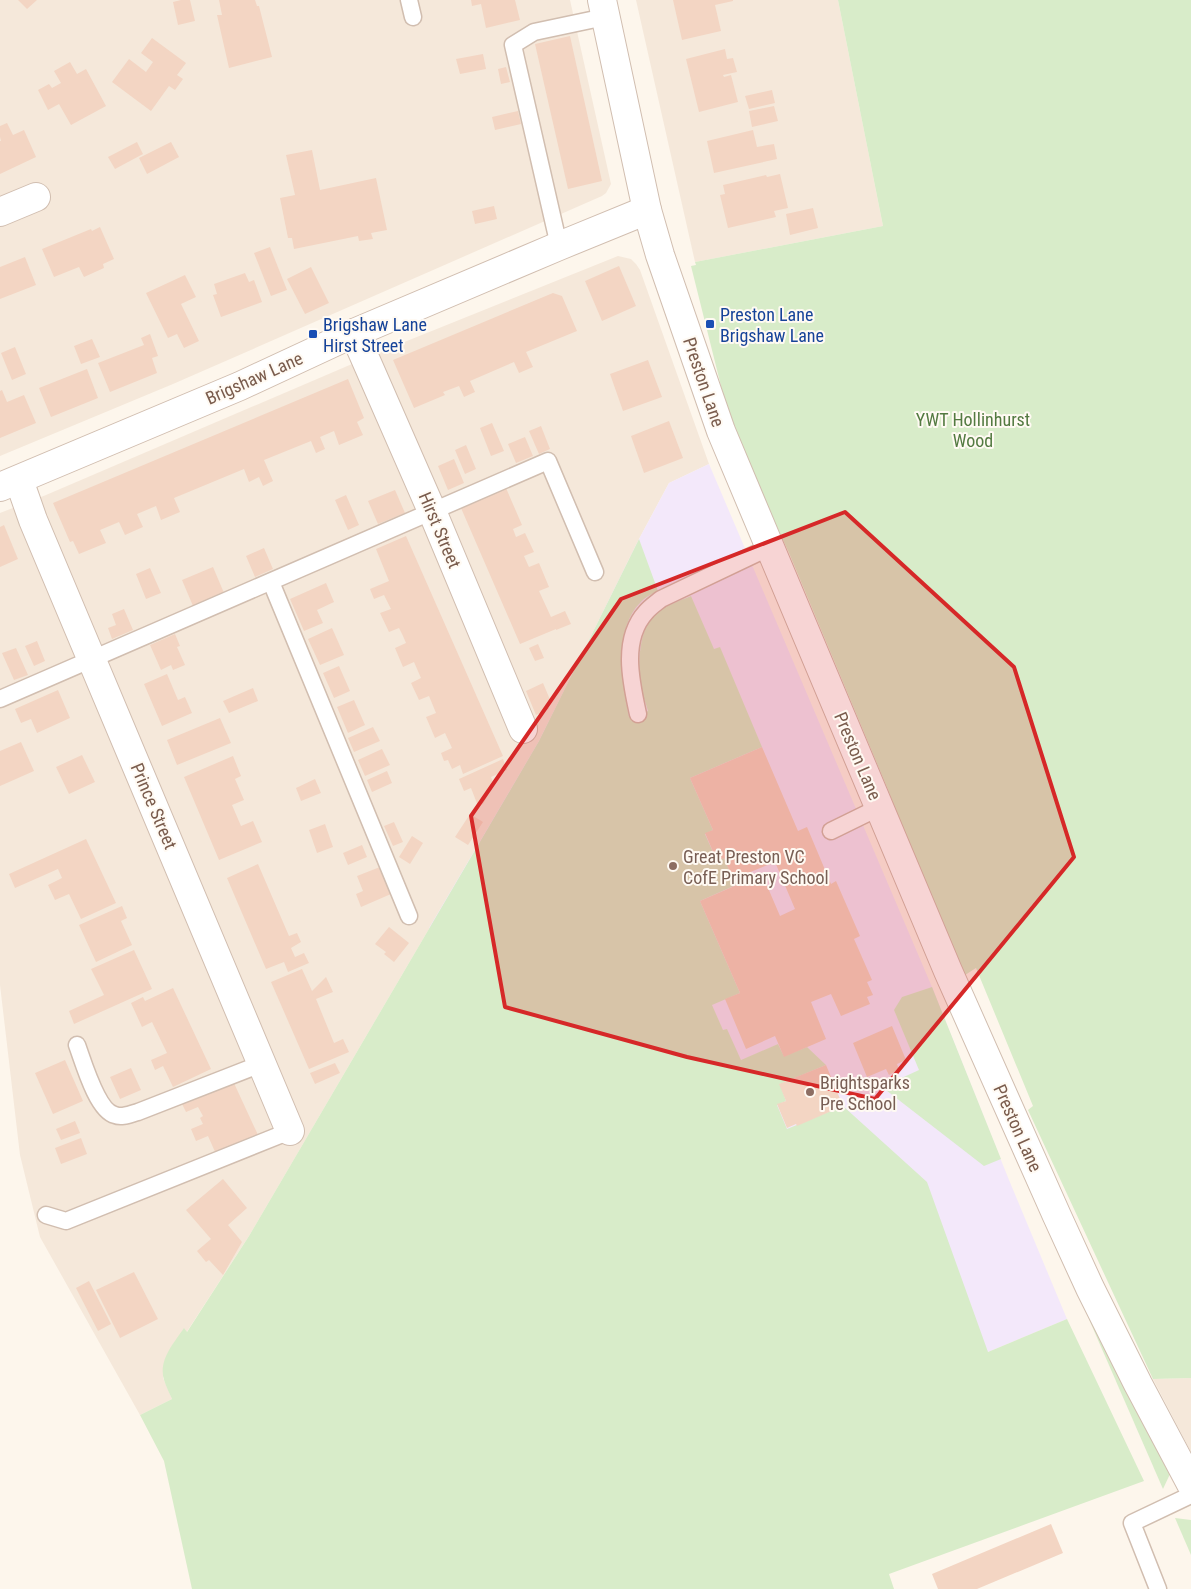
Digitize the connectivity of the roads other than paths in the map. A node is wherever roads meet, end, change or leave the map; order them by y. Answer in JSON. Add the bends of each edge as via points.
{"nodes":[{"id":1,"x":410,"y":0,"type":"edge"},
{"id":2,"x":603,"y":8,"type":"edge"},
{"id":3,"x":413,"y":17,"type":"dead end"},
{"id":4,"x":36,"y":197,"type":"dead end"},
{"id":5,"x":647,"y":210,"type":"junction"},
{"id":6,"x":0,"y":212,"type":"edge"},
{"id":7,"x":559,"y":246,"type":"junction"},
{"id":8,"x":354,"y":333,"type":"junction"},
{"id":9,"x":9,"y":484,"type":"edge"},
{"id":10,"x":432,"y":510,"type":"junction"},
{"id":11,"x":770,"y":548,"type":"junction"},
{"id":12,"x":595,"y":572,"type":"dead end"},
{"id":13,"x":272,"y":582,"type":"junction"},
{"id":14,"x":93,"y":658,"type":"junction"},
{"id":15,"x":0,"y":698,"type":"edge"},
{"id":16,"x":638,"y":714,"type":"dead end"},
{"id":17,"x":523,"y":729,"type":"dead end"},
{"id":18,"x":880,"y":807,"type":"junction"},
{"id":19,"x":831,"y":831,"type":"dead end"},
{"id":20,"x":409,"y":916,"type":"dead end"},
{"id":21,"x":76,"y":1045,"type":"dead end"},
{"id":22,"x":261,"y":1064,"type":"junction"},
{"id":23,"x":290,"y":1131,"type":"joint"},
{"id":24,"x":46,"y":1215,"type":"dead end"},
{"id":25,"x":1191,"y":1484,"type":"edge"},
{"id":26,"x":1191,"y":1495,"type":"edge"},
{"id":27,"x":1158,"y":1589,"type":"edge"}],
"edges":[{"from":1,"to":3,"type":"lane"},
{"from":2,"to":5,"type":"street","name":"Preston Lane"},
{"from":2,"to":7,"type":"lane","via":[[534,32],[513,45]]},
{"from":4,"to":6,"type":"street"},
{"from":5,"to":7,"type":"street","name":"Brigshaw Lane"},
{"from":5,"to":11,"type":"street","name":"Preston Lane","via":[[721,431]]},
{"from":7,"to":8,"type":"street","name":"Brigshaw Lane"},
{"from":8,"to":9,"type":"street","name":"Brigshaw Lane","via":[[240,386]]},
{"from":8,"to":10,"type":"street","name":"Hirst Street"},
{"from":9,"to":14,"type":"street","name":"Prince Street","via":[[33,520]]},
{"from":10,"to":12,"type":"lane","via":[[548,461]]},
{"from":10,"to":13,"type":"lane"},
{"from":10,"to":17,"type":"street","name":"Hirst Street"},
{"from":11,"to":16,"type":"lane","via":[[661,600],[646,611],[635,628],[630,647]]},
{"from":11,"to":18,"type":"street","name":"Preston Lane"},
{"from":13,"to":14,"type":"lane"},
{"from":13,"to":20,"type":"lane"},
{"from":14,"to":15,"type":"lane"},
{"from":14,"to":22,"type":"street","name":"Prince Street"},
{"from":18,"to":19,"type":"lane"},
{"from":18,"to":25,"type":"street","name":"Preston Lane","via":[[948,971],[1078,1261]]},
{"from":21,"to":22,"type":"lane","via":[[104,1108],[113,1115],[138,1112]]},
{"from":22,"to":23,"type":"street","name":"Prince Street"},
{"from":23,"to":24,"type":"lane","via":[[66,1221]]},
{"from":26,"to":27,"type":"lane","via":[[1132,1523]]}]}
